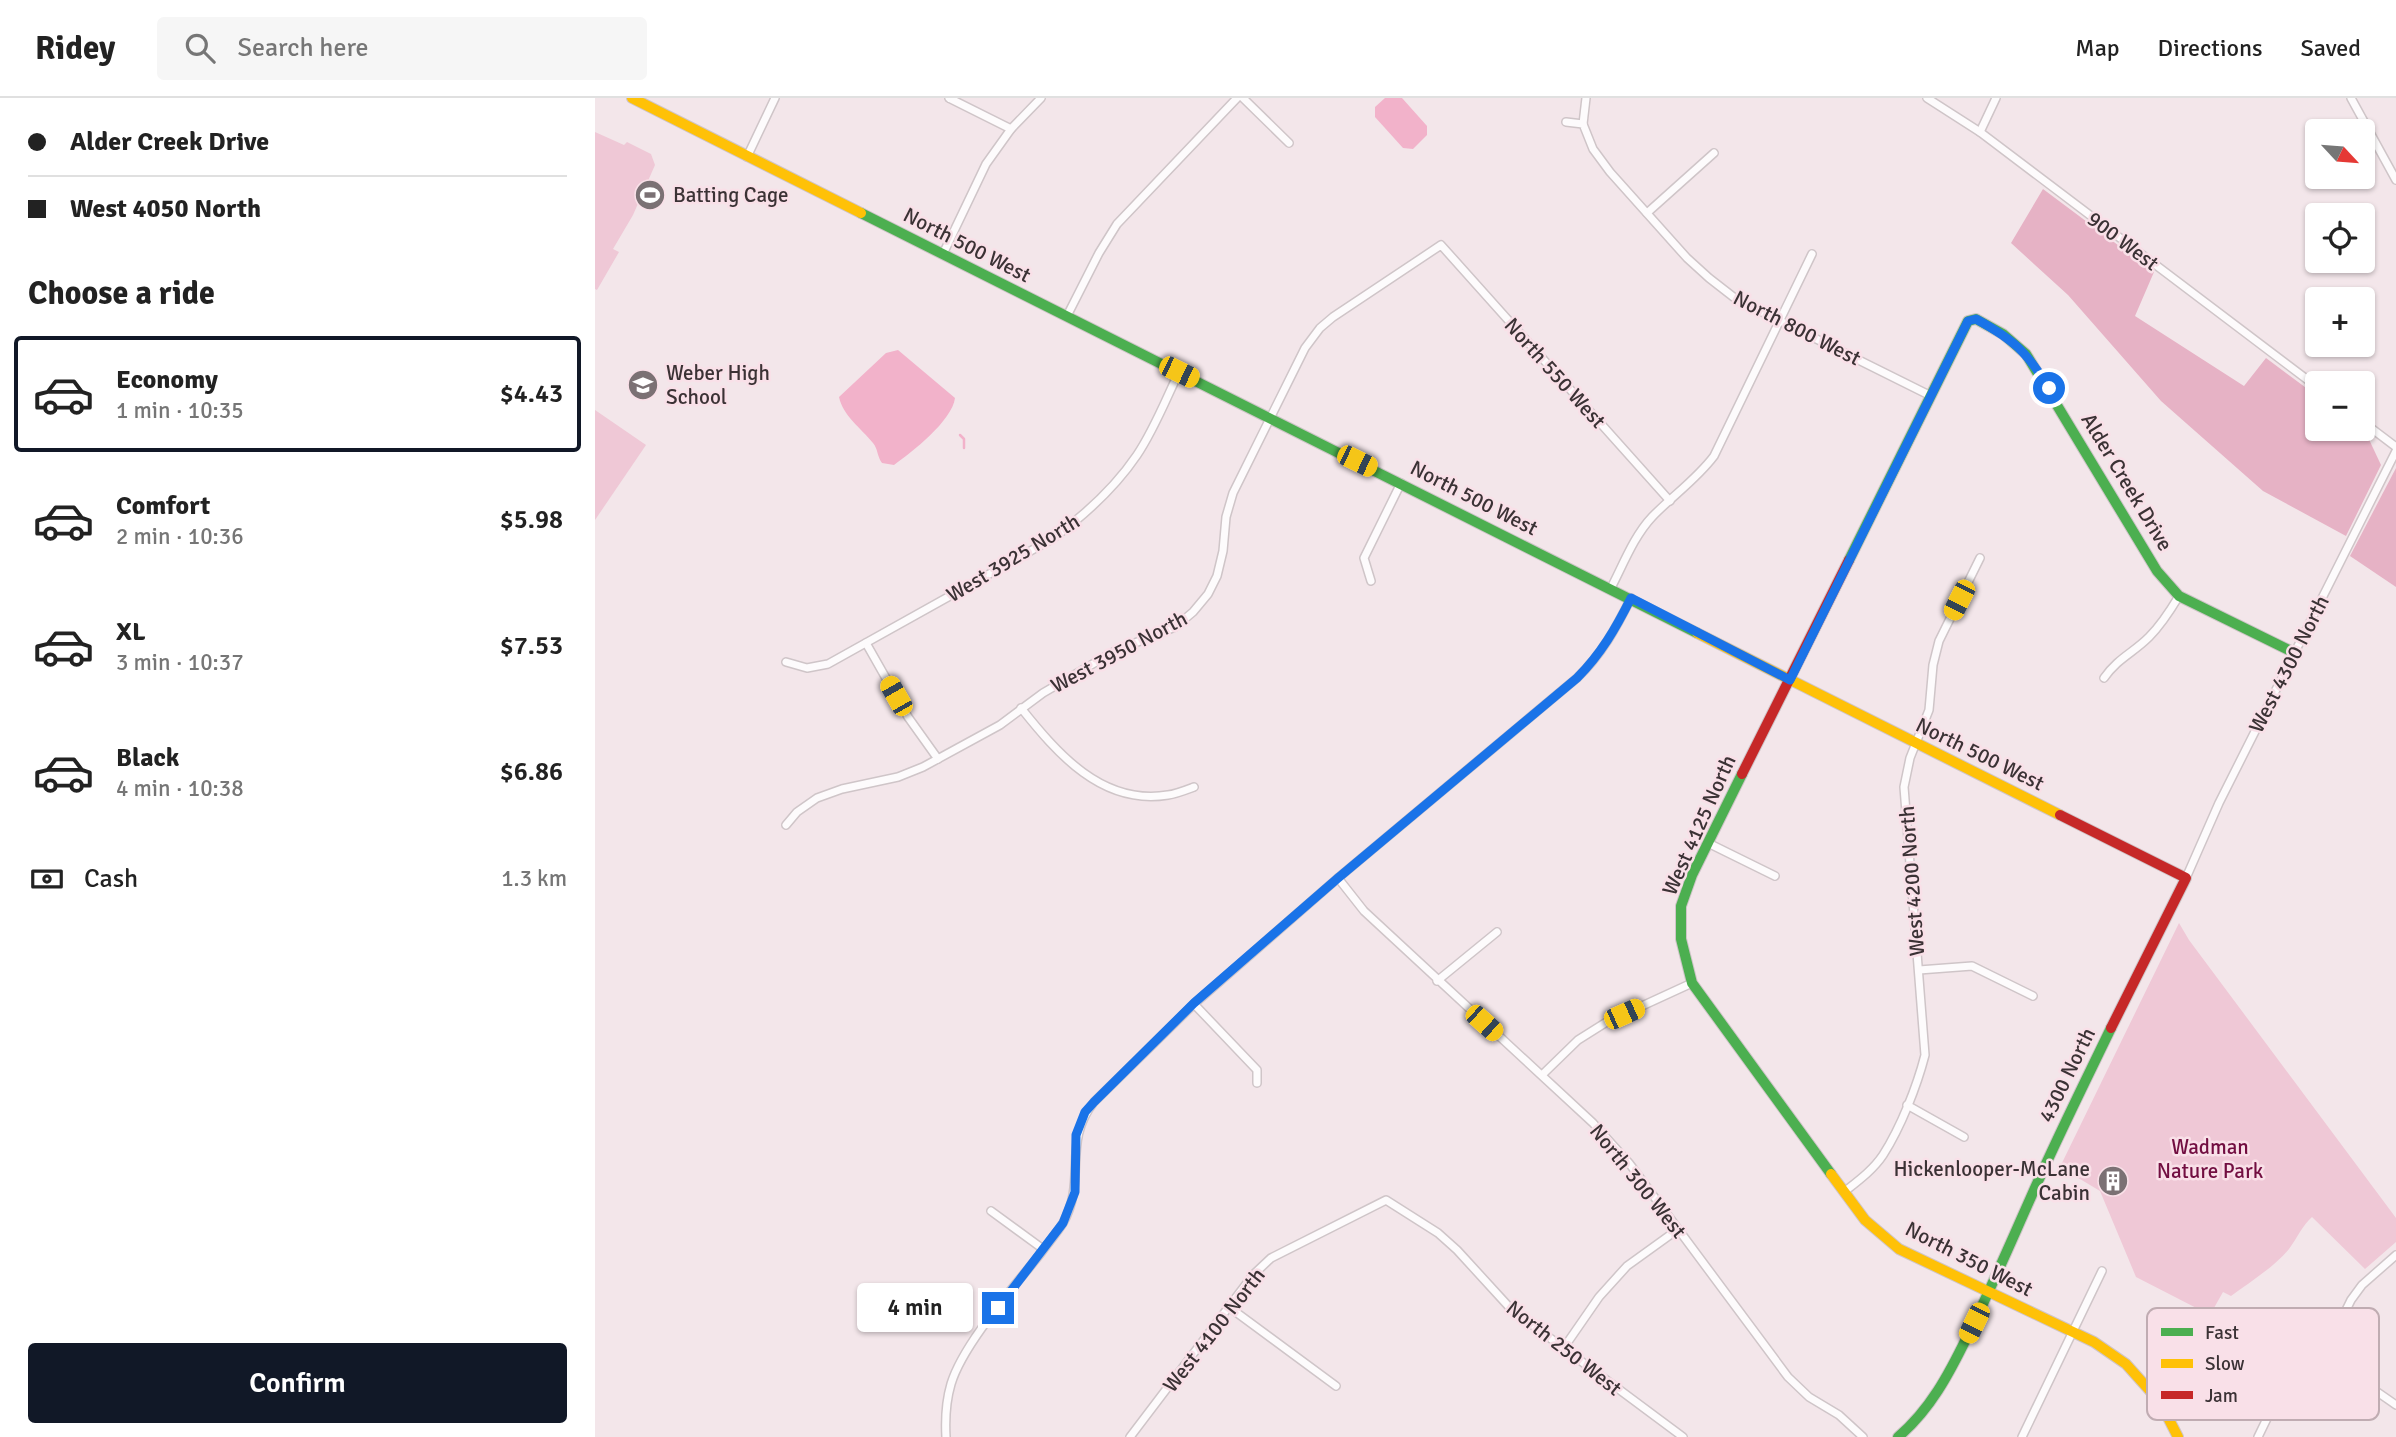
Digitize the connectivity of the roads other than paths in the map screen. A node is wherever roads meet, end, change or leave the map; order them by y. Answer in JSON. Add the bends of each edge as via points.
{"nodes":[{"id":1,"x":632,"y":98,"type":"edge"},
{"id":2,"x":775,"y":98,"type":"edge"},
{"id":3,"x":949,"y":98,"type":"edge"},
{"id":4,"x":1041,"y":98,"type":"edge"},
{"id":5,"x":1237,"y":98,"type":"edge"},
{"id":6,"x":1243,"y":98,"type":"edge"},
{"id":7,"x":1586,"y":98,"type":"edge"},
{"id":8,"x":1927,"y":98,"type":"edge"},
{"id":9,"x":1996,"y":98,"type":"edge"},
{"id":10,"x":2351,"y":98,"type":"edge"},
{"id":11,"x":1566,"y":122,"type":"dead end"},
{"id":12,"x":1583,"y":124,"type":"junction"},
{"id":13,"x":1011,"y":129,"type":"junction"},
{"id":14,"x":1980,"y":132,"type":"junction"},
{"id":15,"x":1290,"y":143,"type":"dead end"},
{"id":16,"x":1714,"y":153,"type":"dead end"},
{"id":17,"x":747,"y":156,"type":"junction"},
{"id":18,"x":2396,"y":161,"type":"edge"},
{"id":19,"x":2388,"y":166,"type":"junction"},
{"id":20,"x":2396,"y":180,"type":"edge"},
{"id":21,"x":1647,"y":213,"type":"junction"},
{"id":22,"x":1441,"y":245,"type":"joint"},
{"id":23,"x":943,"y":254,"type":"junction"},
{"id":24,"x":1812,"y":254,"type":"dead end"},
{"id":25,"x":1067,"y":316,"type":"junction"},
{"id":26,"x":1780,"y":321,"type":"junction"},
{"id":27,"x":1179,"y":372,"type":"junction"},
{"id":28,"x":2305,"y":378,"type":"edge"},
{"id":29,"x":1931,"y":396,"type":"junction"},
{"id":30,"x":1270,"y":417,"type":"junction"},
{"id":31,"x":2375,"y":432,"type":"edge"},
{"id":32,"x":2396,"y":449,"type":"edge"},
{"id":33,"x":1401,"y":483,"type":"junction"},
{"id":34,"x":1670,"y":501,"type":"junction"},
{"id":35,"x":1980,"y":558,"type":"dead end"},
{"id":36,"x":1371,"y":581,"type":"dead end"},
{"id":37,"x":1611,"y":588,"type":"junction"},
{"id":38,"x":2179,"y":596,"type":"junction"},
{"id":39,"x":1631,"y":598,"type":"junction"},
{"id":40,"x":866,"y":643,"type":"junction"},
{"id":41,"x":2295,"y":653,"type":"junction"},
{"id":42,"x":786,"y":662,"type":"dead end"},
{"id":43,"x":2104,"y":678,"type":"dead end"},
{"id":44,"x":1790,"y":680,"type":"junction"},
{"id":45,"x":1021,"y":708,"type":"junction"},
{"id":46,"x":1915,"y":743,"type":"junction"},
{"id":47,"x":938,"y":759,"type":"junction"},
{"id":48,"x":1194,"y":787,"type":"dead end"},
{"id":49,"x":786,"y":825,"type":"dead end"},
{"id":50,"x":1708,"y":843,"type":"junction"},
{"id":51,"x":1775,"y":876,"type":"dead end"},
{"id":52,"x":1338,"y":878,"type":"junction"},
{"id":53,"x":2186,"y":878,"type":"junction"},
{"id":54,"x":1497,"y":932,"type":"dead end"},
{"id":55,"x":1919,"y":970,"type":"junction"},
{"id":56,"x":1437,"y":981,"type":"junction"},
{"id":57,"x":1692,"y":983,"type":"junction"},
{"id":58,"x":2033,"y":996,"type":"dead end"},
{"id":59,"x":1194,"y":1003,"type":"junction"},
{"id":60,"x":1542,"y":1075,"type":"junction"},
{"id":61,"x":1257,"y":1083,"type":"dead end"},
{"id":62,"x":1907,"y":1105,"type":"junction"},
{"id":63,"x":1964,"y":1136,"type":"dead end"},
{"id":64,"x":1844,"y":1192,"type":"junction"},
{"id":65,"x":1386,"y":1200,"type":"joint"},
{"id":66,"x":991,"y":1211,"type":"dead end"},
{"id":67,"x":1677,"y":1230,"type":"junction"},
{"id":68,"x":1043,"y":1249,"type":"junction"},
{"id":69,"x":2396,"y":1255,"type":"edge"},
{"id":70,"x":2102,"y":1271,"type":"dead end"},
{"id":71,"x":1989,"y":1292,"type":"junction"},
{"id":72,"x":1230,"y":1307,"type":"junction"},
{"id":73,"x":2347,"y":1308,"type":"edge"},
{"id":74,"x":2072,"y":1332,"type":"junction"},
{"id":75,"x":1563,"y":1349,"type":"junction"},
{"id":76,"x":1336,"y":1386,"type":"dead end"},
{"id":77,"x":2147,"y":1387,"type":"edge"},
{"id":78,"x":2379,"y":1393,"type":"edge"},
{"id":79,"x":2396,"y":1405,"type":"edge"},
{"id":80,"x":2169,"y":1420,"type":"edge"},
{"id":81,"x":2266,"y":1420,"type":"edge"},
{"id":82,"x":946,"y":1437,"type":"edge"},
{"id":83,"x":1129,"y":1437,"type":"edge"},
{"id":84,"x":1683,"y":1437,"type":"edge"},
{"id":85,"x":1863,"y":1437,"type":"edge"},
{"id":86,"x":1898,"y":1437,"type":"edge"},
{"id":87,"x":2022,"y":1437,"type":"edge"},
{"id":88,"x":2178,"y":1437,"type":"edge"},
{"id":89,"x":2258,"y":1437,"type":"edge"}],
"edges":[{"from":1,"to":17,"type":"street","name":"North 500 West"},
{"from":2,"to":17,"type":"street"},
{"from":3,"to":13,"type":"street"},
{"from":4,"to":13,"type":"street"},
{"from":5,"to":25,"type":"street","via":[[1117,224]]},
{"from":6,"to":15,"type":"street"},
{"from":7,"to":12,"type":"street"},
{"from":8,"to":14,"type":"street","name":"900 West"},
{"from":9,"to":14,"type":"street"},
{"from":10,"to":19,"type":"street"},
{"from":11,"to":12,"type":"street"},
{"from":12,"to":21,"type":"street","name":"North 800 West","via":[[1593,149]]},
{"from":13,"to":23,"type":"street","via":[[986,164]]},
{"from":14,"to":28,"type":"street","name":"900 West"},
{"from":16,"to":21,"type":"street"},
{"from":17,"to":23,"type":"street","name":"North 500 West"},
{"from":18,"to":19,"type":"street"},
{"from":19,"to":20,"type":"street"},
{"from":21,"to":26,"type":"street","name":"North 800 West","via":[[1709,278],[1736,299]]},
{"from":22,"to":30,"type":"street","name":"West 3950 North","via":[[1320,328]]},
{"from":22,"to":34,"type":"street","name":"North 550 West"},
{"from":23,"to":25,"type":"street","name":"North 500 West"},
{"from":24,"to":26,"type":"street"},
{"from":25,"to":27,"type":"street","name":"North 500 West"},
{"from":26,"to":29,"type":"street","name":"North 800 West"},
{"from":26,"to":34,"type":"street","via":[[1714,456]]},
{"from":27,"to":30,"type":"street","name":"North 500 West"},
{"from":27,"to":40,"type":"street","name":"West 3925 North","via":[[1139,453],[1085,515],[1052,539]]},
{"from":29,"to":38,"type":"street","name":"Alder Creek Drive","via":[[1968,321],[1976,319],[2015,342],[2037,368],[2157,571]]},
{"from":29,"to":44,"type":"street","name":"Alder Creek Drive"},
{"from":30,"to":33,"type":"street","name":"North 500 West"},
{"from":30,"to":45,"type":"street","name":"West 3950 North","via":[[1233,494],[1217,576],[1193,612],[1175,627],[1115,651]]},
{"from":31,"to":32,"type":"street"},
{"from":32,"to":41,"type":"street","name":"West 4300 North"},
{"from":33,"to":36,"type":"street","via":[[1364,558]]},
{"from":33,"to":37,"type":"street","name":"North 500 West"},
{"from":34,"to":37,"type":"street","via":[[1644,528]]},
{"from":35,"to":46,"type":"street","name":"West 4200 North","via":[[1938,641],[1929,710]]},
{"from":37,"to":39,"type":"street","name":"North 500 West"},
{"from":38,"to":41,"type":"street","name":"Alder Creek Drive"},
{"from":38,"to":43,"type":"street","via":[[2147,639],[2115,663]]},
{"from":39,"to":44,"type":"street","name":"North 500 West"},
{"from":39,"to":52,"type":"street","via":[[1612,636],[1577,678]]},
{"from":40,"to":42,"type":"street","name":"West 3925 North","via":[[828,664],[807,668]]},
{"from":40,"to":47,"type":"street"},
{"from":41,"to":53,"type":"street","name":"West 4300 North"},
{"from":44,"to":46,"type":"street","name":"North 500 West"},
{"from":44,"to":50,"type":"street","name":"West 4125 North"},
{"from":45,"to":47,"type":"street","name":"West 3950 North"},
{"from":45,"to":48,"type":"street","via":[[1055,750],[1093,780],[1134,794],[1167,795]]},
{"from":46,"to":53,"type":"street","name":"North 500 West"},
{"from":46,"to":55,"type":"street","name":"West 4200 North","via":[[1904,787]]},
{"from":47,"to":49,"type":"street","name":"West 3950 North","via":[[898,777],[817,798]]},
{"from":50,"to":51,"type":"street"},
{"from":50,"to":57,"type":"street","name":"West 4125 North","via":[[1684,894],[1680,918]]},
{"from":52,"to":56,"type":"street","name":"North 300 West","via":[[1364,911]]},
{"from":52,"to":59,"type":"street"},
{"from":53,"to":71,"type":"street","name":"4300 North"},
{"from":54,"to":56,"type":"street"},
{"from":55,"to":58,"type":"street","via":[[1972,966]]},
{"from":55,"to":62,"type":"street","name":"West 4200 North","via":[[1925,1055]]},
{"from":56,"to":60,"type":"street","name":"North 300 West"},
{"from":57,"to":60,"type":"street","via":[[1605,1023],[1578,1040]]},
{"from":57,"to":64,"type":"street","name":"North 350 West"},
{"from":59,"to":61,"type":"street","via":[[1257,1070]]},
{"from":59,"to":68,"type":"street","via":[[1085,1112],[1076,1135],[1075,1192],[1063,1223]]},
{"from":60,"to":67,"type":"street","name":"North 300 West","via":[[1629,1163]]},
{"from":62,"to":63,"type":"street"},
{"from":62,"to":64,"type":"street","name":"West 4200 North","via":[[1883,1155]]},
{"from":64,"to":71,"type":"street","name":"North 350 West","via":[[1865,1220],[1899,1249]]},
{"from":65,"to":72,"type":"street","name":"West 4100 North","via":[[1271,1258]]},
{"from":65,"to":75,"type":"street","name":"North 250 West","via":[[1438,1233],[1511,1309]]},
{"from":66,"to":68,"type":"street"},
{"from":67,"to":75,"type":"street","via":[[1627,1266]]},
{"from":67,"to":85,"type":"street","name":"North 300 West","via":[[1788,1377]]},
{"from":68,"to":82,"type":"street","via":[[968,1348],[951,1383]]},
{"from":69,"to":73,"type":"street","via":[[2362,1285]]},
{"from":70,"to":74,"type":"street"},
{"from":71,"to":74,"type":"street","name":"North 350 West"},
{"from":71,"to":86,"type":"street","name":"4300 North","via":[[1933,1399]]},
{"from":72,"to":76,"type":"street"},
{"from":72,"to":83,"type":"street","name":"West 4100 North"},
{"from":74,"to":77,"type":"street","name":"North 350 West","via":[[2126,1364]]},
{"from":74,"to":87,"type":"street"},
{"from":75,"to":84,"type":"street","name":"North 250 West"},
{"from":78,"to":79,"type":"street"},
{"from":80,"to":88,"type":"street","name":"North 350 West"},
{"from":81,"to":89,"type":"street"}]}
